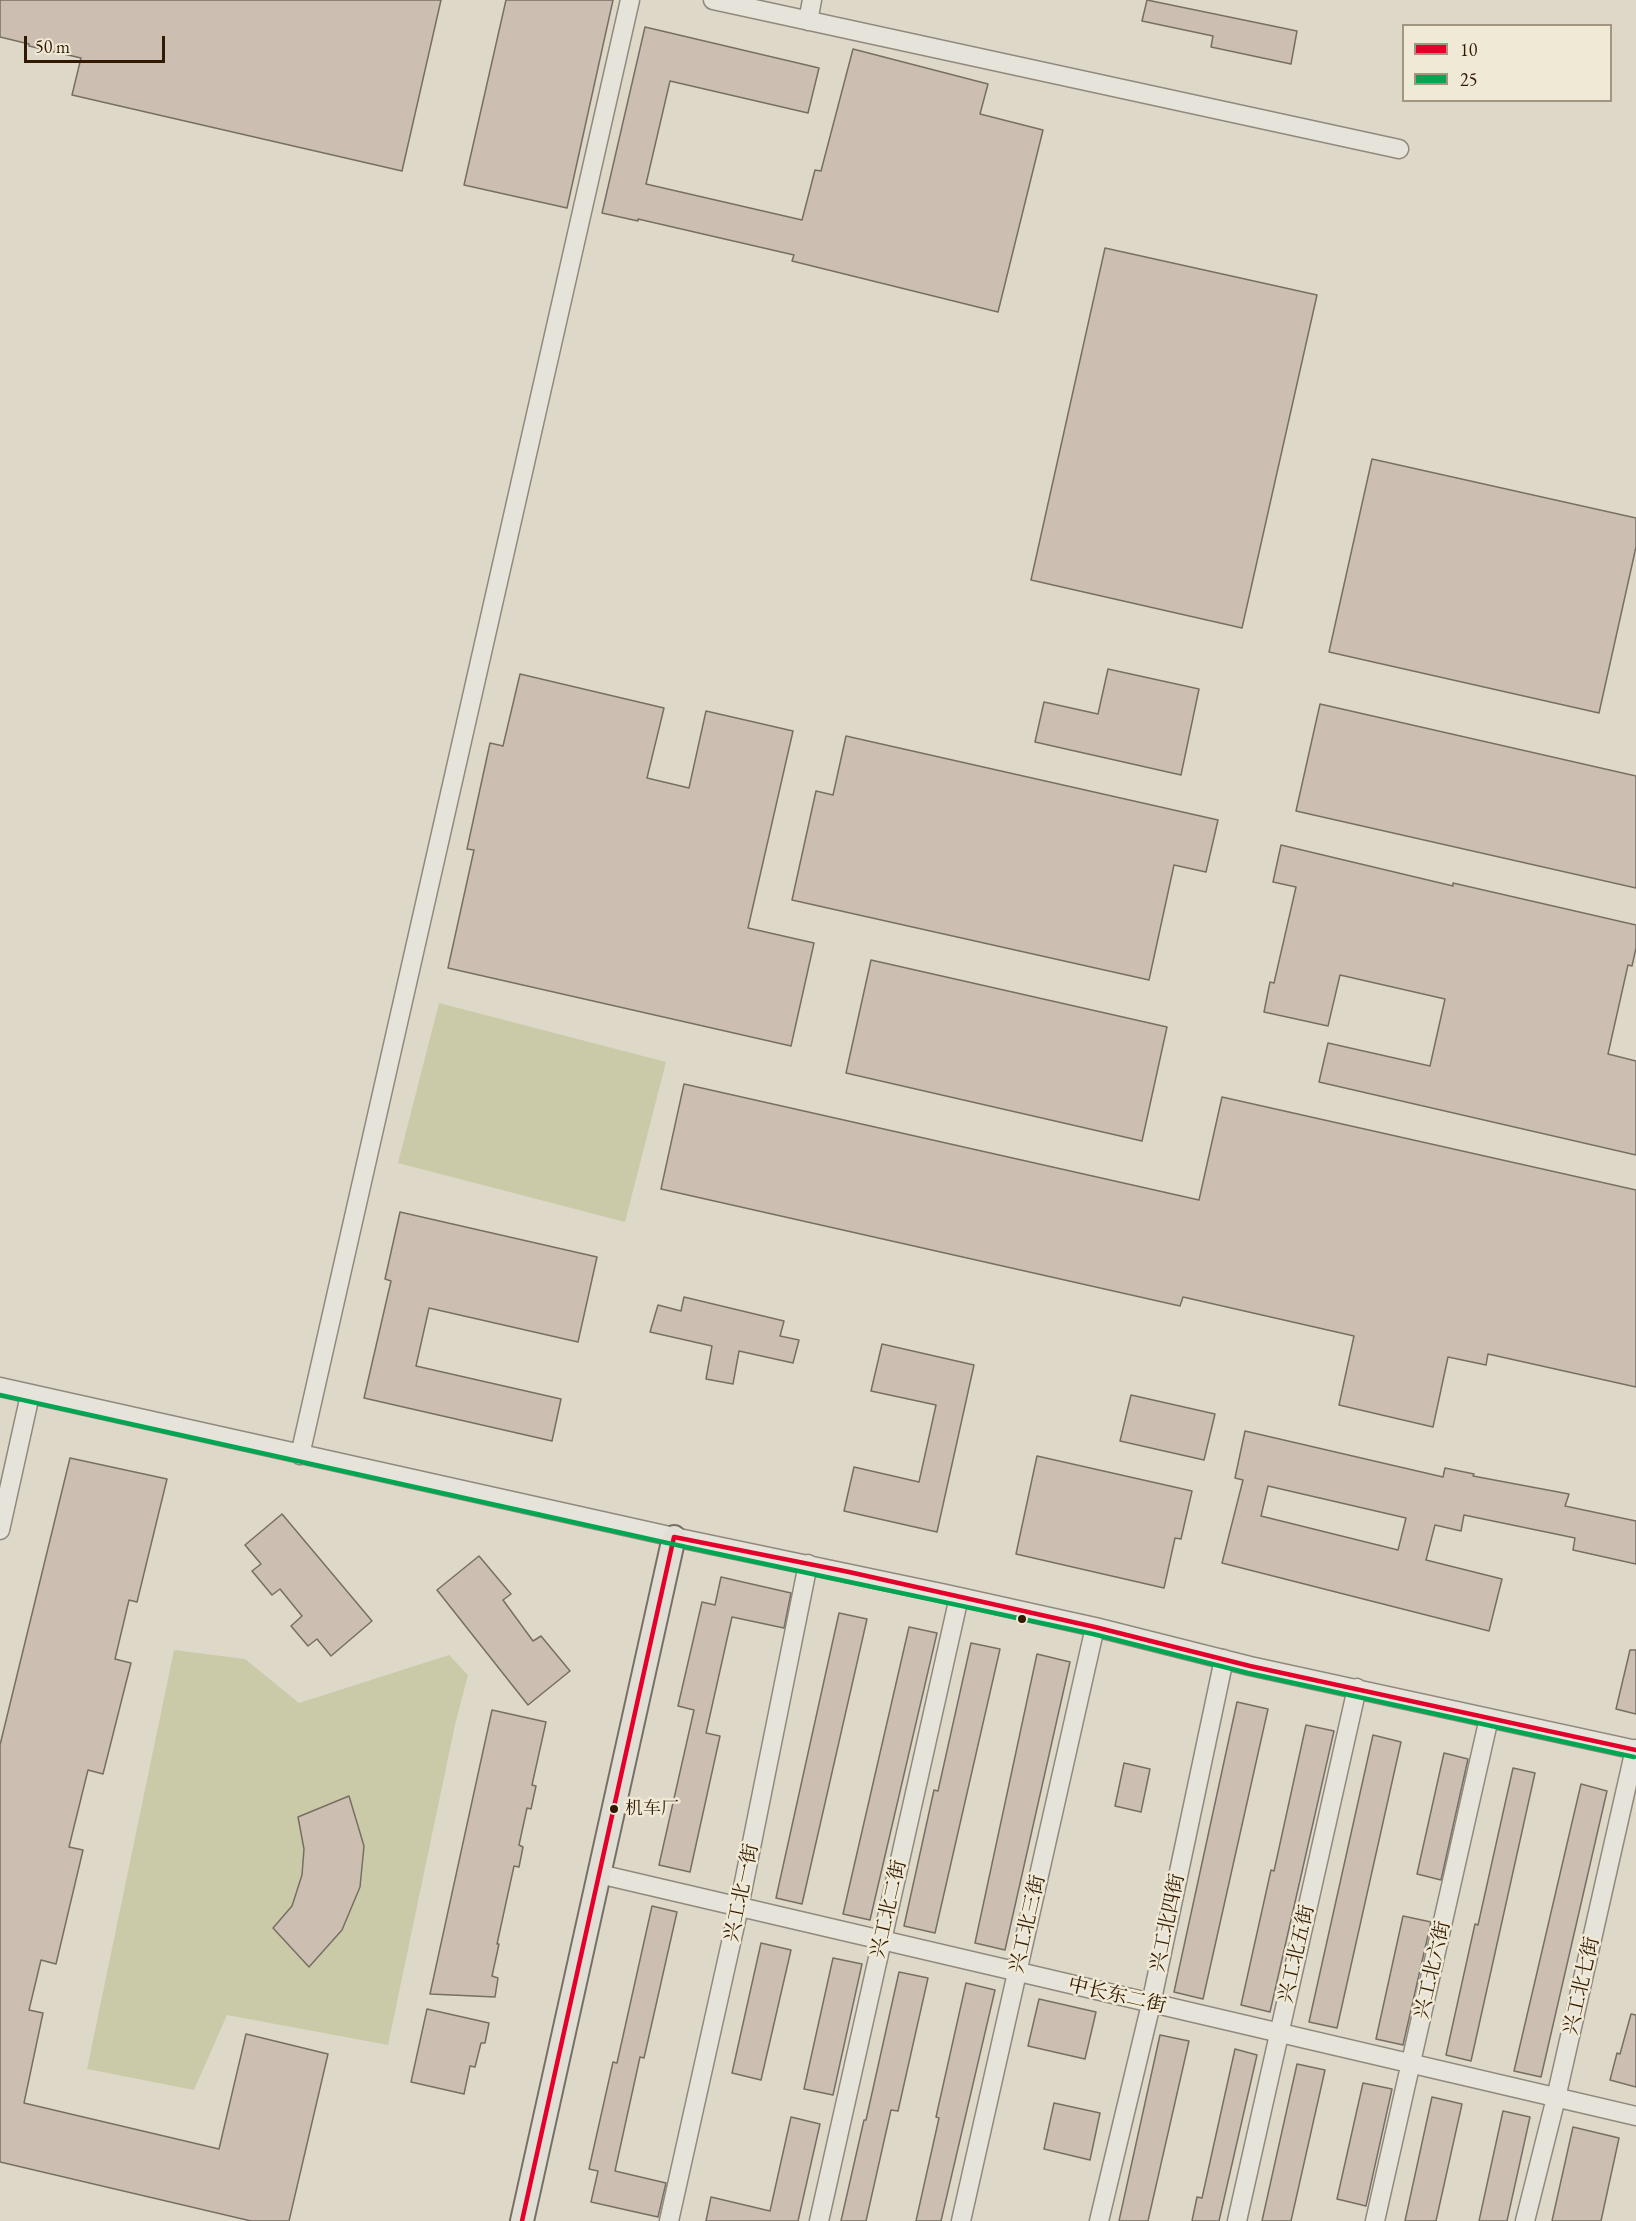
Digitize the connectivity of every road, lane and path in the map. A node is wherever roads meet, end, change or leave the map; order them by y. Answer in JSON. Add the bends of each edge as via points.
{"nodes":[{"id":1,"x":630,"y":0,"type":"edge"},
{"id":2,"x":713,"y":0,"type":"edge"},
{"id":3,"x":812,"y":0,"type":"edge"},
{"id":4,"x":808,"y":21,"type":"junction"},
{"id":5,"x":1399,"y":149,"type":"dead end"},
{"id":6,"x":0,"y":1387,"type":"edge"},
{"id":7,"x":30,"y":1395,"type":"junction"},
{"id":8,"x":300,"y":1455,"type":"junction"},
{"id":9,"x":0,"y":1530,"type":"edge"},
{"id":10,"x":674,"y":1538,"type":"junction"},
{"id":11,"x":808,"y":1564,"type":"junction"},
{"id":12,"x":959,"y":1597,"type":"junction"},
{"id":13,"x":1095,"y":1627,"type":"junction"},
{"id":14,"x":1224,"y":1659,"type":"junction"},
{"id":15,"x":1357,"y":1688,"type":"junction"},
{"id":16,"x":1489,"y":1718,"type":"junction"},
{"id":17,"x":1636,"y":1750,"type":"edge"},
{"id":18,"x":599,"y":1874,"type":"junction"},
{"id":19,"x":740,"y":1907,"type":"junction"},
{"id":20,"x":881,"y":1941,"type":"junction"},
{"id":21,"x":1017,"y":1973,"type":"junction"},
{"id":22,"x":1151,"y":2004,"type":"junction"},
{"id":23,"x":1279,"y":2034,"type":"junction"},
{"id":24,"x":1412,"y":2064,"type":"junction"},
{"id":25,"x":1556,"y":2098,"type":"junction"},
{"id":26,"x":1636,"y":2116,"type":"edge"},
{"id":27,"x":522,"y":2221,"type":"edge"},
{"id":28,"x":669,"y":2221,"type":"edge"},
{"id":29,"x":819,"y":2221,"type":"edge"},
{"id":30,"x":961,"y":2221,"type":"edge"},
{"id":31,"x":1099,"y":2221,"type":"edge"},
{"id":32,"x":1237,"y":2221,"type":"edge"},
{"id":33,"x":1375,"y":2221,"type":"edge"},
{"id":34,"x":1526,"y":2221,"type":"edge"}],
"edges":[{"from":1,"to":8,"type":"street"},
{"from":2,"to":4,"type":"street"},
{"from":3,"to":4,"type":"street"},
{"from":4,"to":5,"type":"street"},
{"from":6,"to":7,"type":"street"},
{"from":7,"to":8,"type":"street"},
{"from":7,"to":9,"type":"street"},
{"from":8,"to":10,"type":"street"},
{"from":10,"to":11,"type":"street"},
{"from":10,"to":18,"type":"main road"},
{"from":11,"to":12,"type":"street"},
{"from":11,"to":19,"type":"street","name":"兴工北一街"},
{"from":12,"to":13,"type":"street"},
{"from":12,"to":20,"type":"street","name":"兴工北二街"},
{"from":13,"to":14,"type":"street"},
{"from":13,"to":21,"type":"street","name":"兴工北三街"},
{"from":14,"to":15,"type":"street"},
{"from":14,"to":22,"type":"street","name":"兴工北四街"},
{"from":15,"to":16,"type":"street"},
{"from":15,"to":23,"type":"street","name":"兴工北五街"},
{"from":16,"to":17,"type":"street"},
{"from":16,"to":24,"type":"street","name":"兴工北六街"},
{"from":17,"to":25,"type":"street","name":"兴工北七街"},
{"from":18,"to":19,"type":"street","name":"中长东二街"},
{"from":18,"to":27,"type":"main road"},
{"from":19,"to":20,"type":"street","name":"中长东二街"},
{"from":19,"to":28,"type":"street","name":"兴工北一街"},
{"from":20,"to":21,"type":"street","name":"中长东二街"},
{"from":20,"to":29,"type":"street","name":"兴工北二街"},
{"from":21,"to":22,"type":"street","name":"中长东二街"},
{"from":21,"to":30,"type":"street","name":"兴工北三街"},
{"from":22,"to":23,"type":"street","name":"中长东二街"},
{"from":22,"to":31,"type":"street","name":"兴工北四街"},
{"from":23,"to":24,"type":"street","name":"中长东二街"},
{"from":23,"to":32,"type":"street","name":"兴工北五街"},
{"from":24,"to":25,"type":"street","name":"中长东二街"},
{"from":24,"to":33,"type":"street","name":"兴工北六街"},
{"from":25,"to":26,"type":"street","name":"中长东二街"},
{"from":25,"to":34,"type":"street","name":"兴工北七街"}]}
